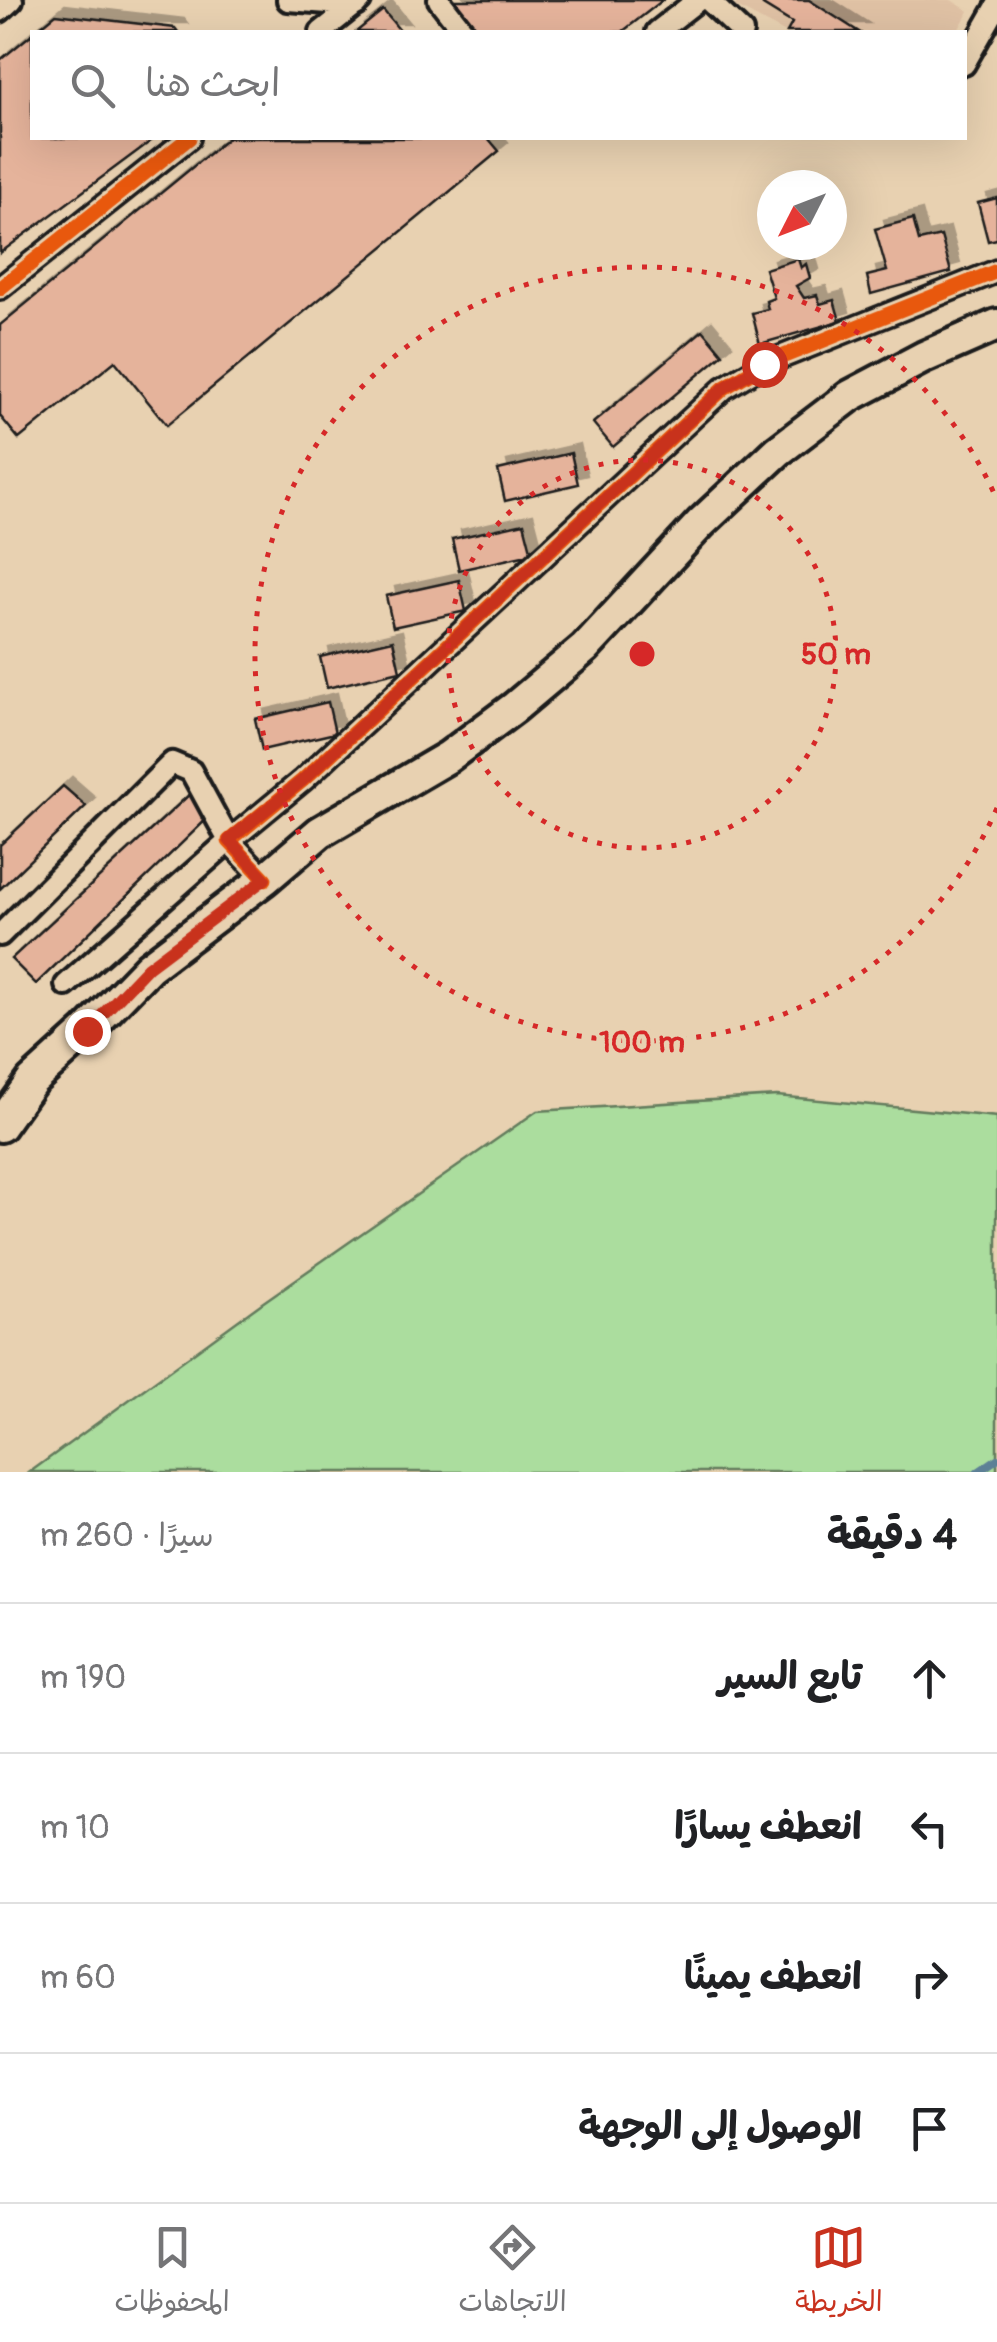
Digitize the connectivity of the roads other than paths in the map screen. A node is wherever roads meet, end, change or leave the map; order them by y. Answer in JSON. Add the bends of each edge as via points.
{"nodes":[{"id":1,"x":12,"y":0,"type":"edge"},
{"id":2,"x":288,"y":0,"type":"edge"},
{"id":3,"x":439,"y":0,"type":"edge"},
{"id":4,"x":698,"y":0,"type":"edge"},
{"id":5,"x":708,"y":0,"type":"edge"},
{"id":6,"x":358,"y":2,"type":"edge"},
{"id":7,"x":997,"y":6,"type":"edge"},
{"id":8,"x":0,"y":10,"type":"edge"},
{"id":9,"x":323,"y":30,"type":"edge"},
{"id":10,"x":462,"y":30,"type":"edge"},
{"id":11,"x":660,"y":30,"type":"edge"},
{"id":12,"x":740,"y":30,"type":"edge"},
{"id":13,"x":967,"y":59,"type":"edge"},
{"id":14,"x":186,"y":140,"type":"edge"},
{"id":15,"x":997,"y":271,"type":"edge"},
{"id":16,"x":3,"y":280,"type":"edge"},
{"id":17,"x":997,"y":325,"type":"edge"},
{"id":18,"x":229,"y":840,"type":"junction"},
{"id":19,"x":265,"y":879,"type":"junction"},
{"id":20,"x":0,"y":934,"type":"edge"},
{"id":21,"x":66,"y":985,"type":"dead end"},
{"id":22,"x":0,"y":1126,"type":"edge"}],
"edges":[{"from":1,"to":8,"type":"street"},
{"from":2,"to":6,"type":"street"},
{"from":3,"to":10,"type":"street"},
{"from":4,"to":11,"type":"street"},
{"from":5,"to":12,"type":"street"},
{"from":6,"to":9,"type":"street"},
{"from":7,"to":13,"type":"street"},
{"from":14,"to":16,"type":"street"},
{"from":15,"to":18,"type":"street","via":[[764,364],[724,388],[303,780]]},
{"from":17,"to":19,"type":"main road","via":[[850,396],[778,451],[585,648],[515,707],[448,757],[320,832]]},
{"from":18,"to":19,"type":"street"},
{"from":18,"to":20,"type":"street","via":[[191,771],[172,763]]},
{"from":18,"to":21,"type":"street"},
{"from":19,"to":22,"type":"main road","via":[[148,967],[32,1081]]}]}
